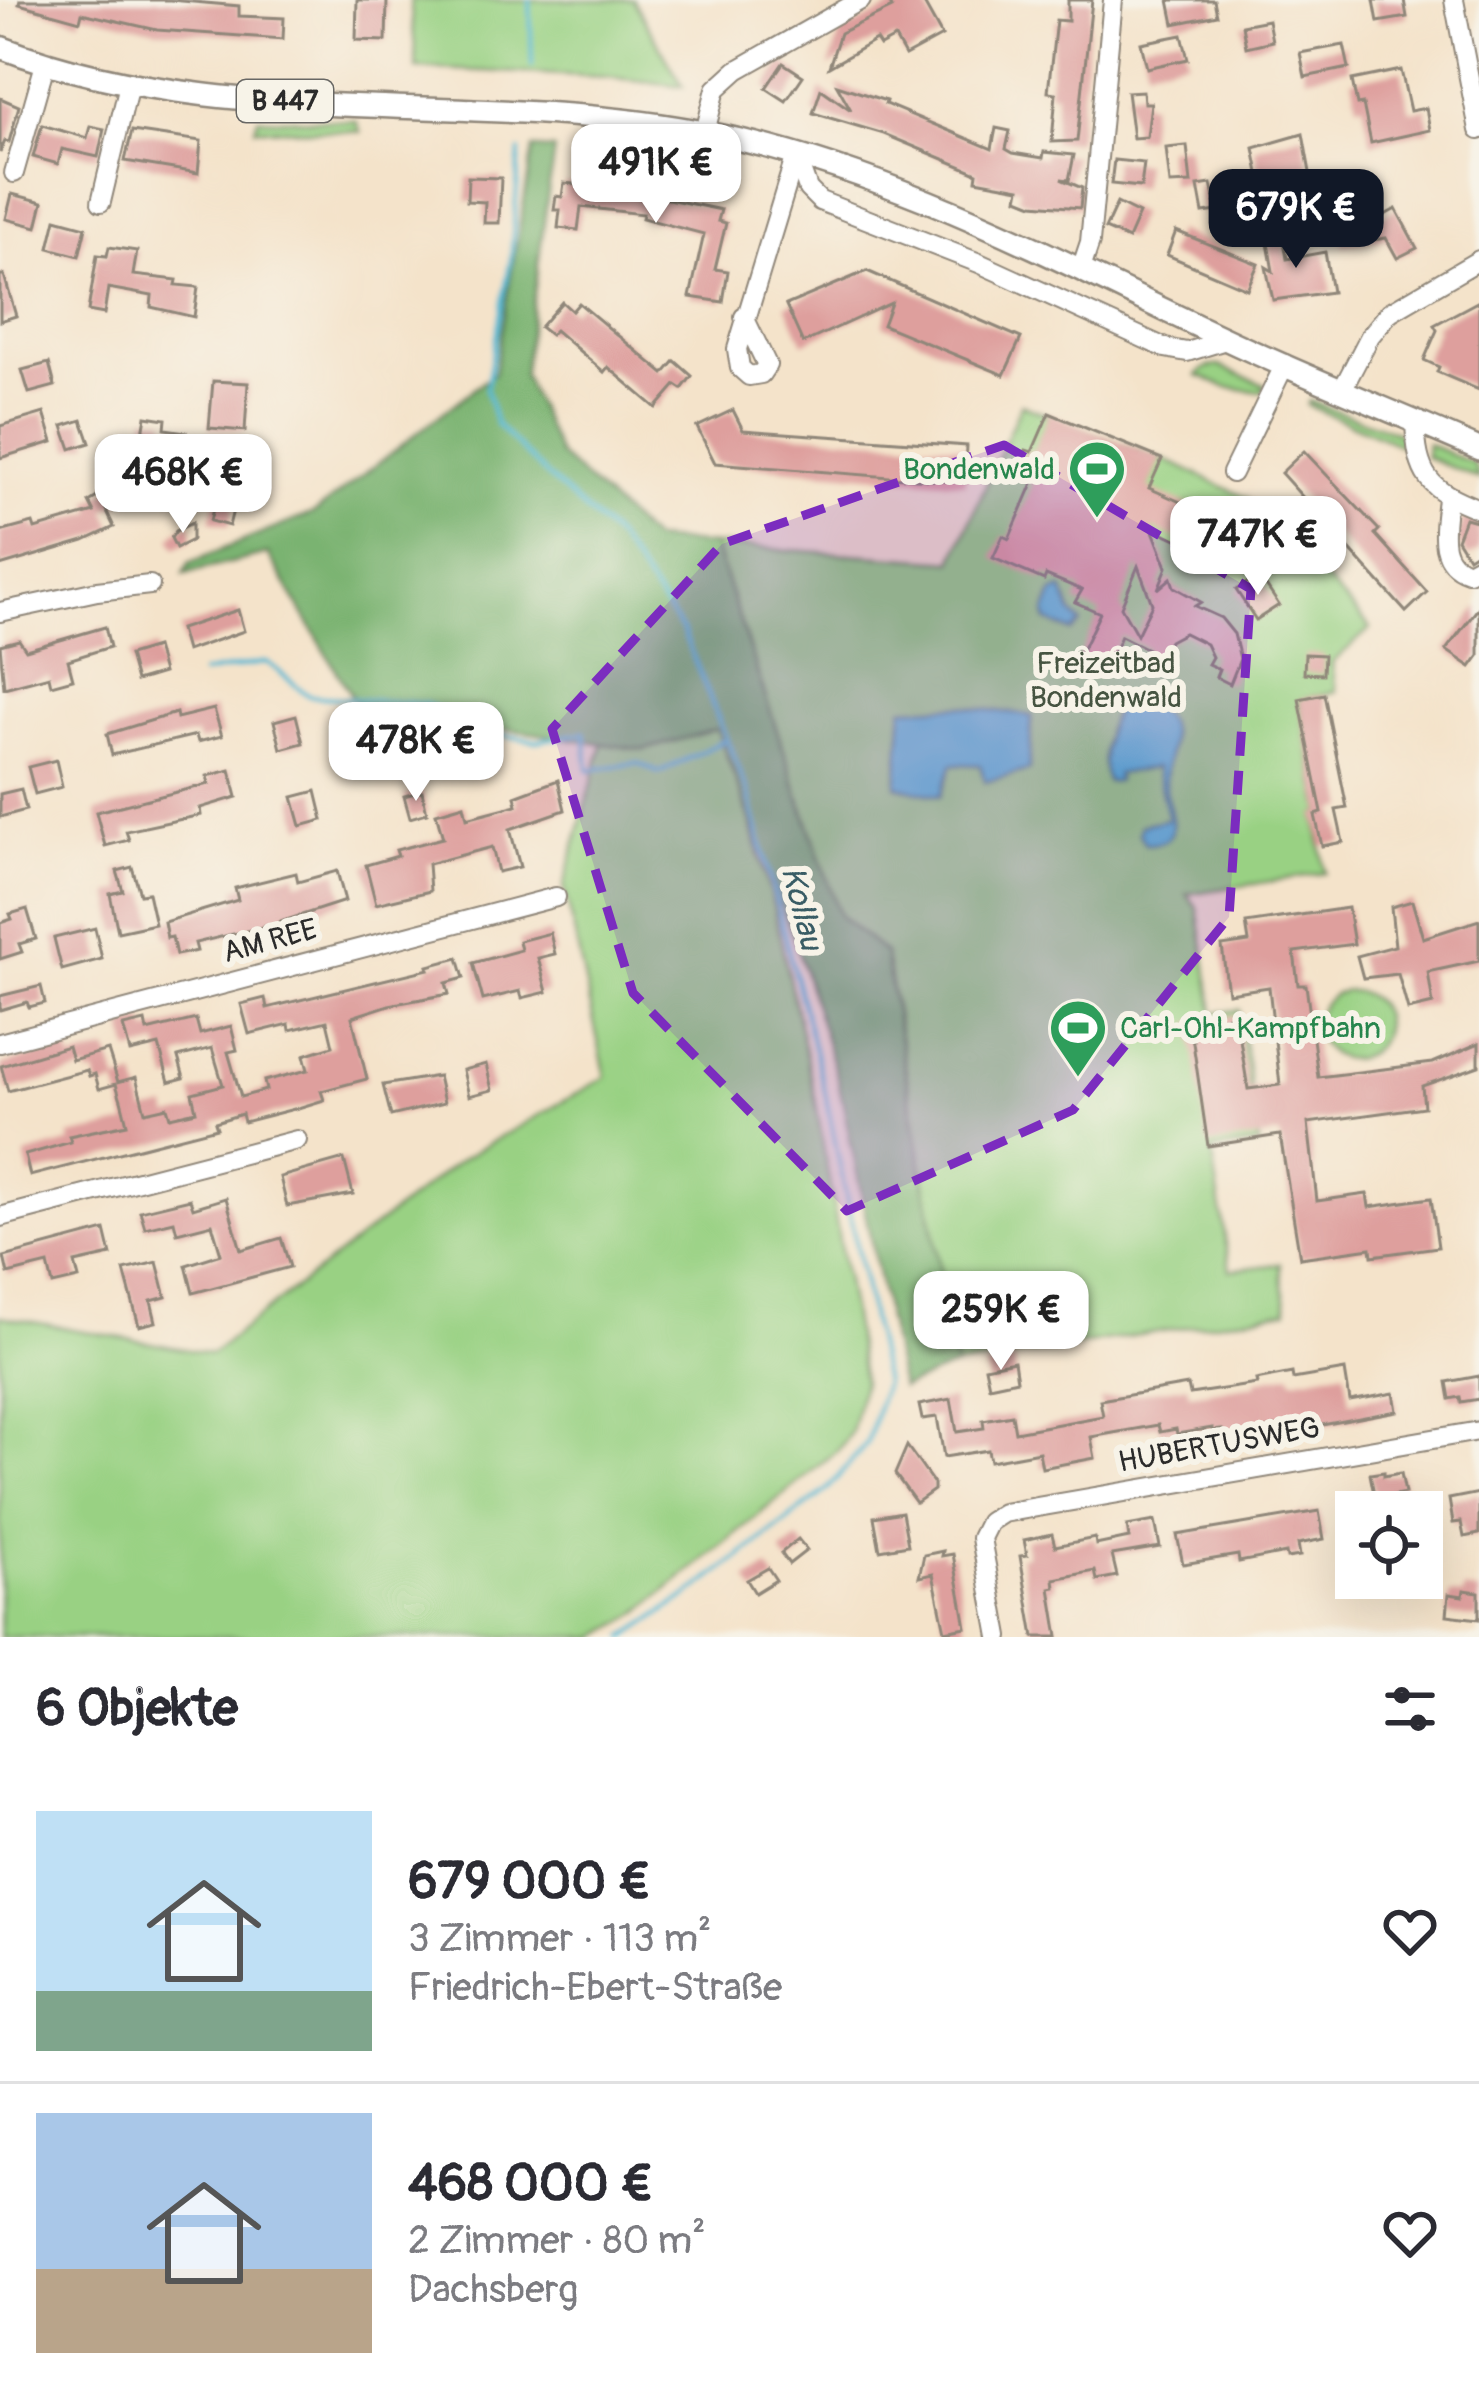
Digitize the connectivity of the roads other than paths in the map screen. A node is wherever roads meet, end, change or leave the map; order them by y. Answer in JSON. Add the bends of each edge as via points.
{"nodes":[{"id":1,"x":861,"y":0,"type":"edge"},
{"id":2,"x":1113,"y":0,"type":"edge"},
{"id":3,"x":1454,"y":0,"type":"edge"},
{"id":4,"x":0,"y":47,"type":"edge"},
{"id":5,"x":45,"y":64,"type":"junction"},
{"id":6,"x":129,"y":84,"type":"junction"},
{"id":7,"x":1479,"y":130,"type":"edge"},
{"id":8,"x":705,"y":132,"type":"junction"},
{"id":9,"x":796,"y":155,"type":"junction"},
{"id":10,"x":14,"y":172,"type":"dead end"},
{"id":11,"x":100,"y":202,"type":"dead end"},
{"id":12,"x":1479,"y":260,"type":"edge"},
{"id":13,"x":1081,"y":269,"type":"junction"},
{"id":14,"x":744,"y":317,"type":"dead end"},
{"id":15,"x":1226,"y":340,"type":"junction"},
{"id":16,"x":1285,"y":364,"type":"junction"},
{"id":17,"x":1343,"y":388,"type":"junction"},
{"id":18,"x":1415,"y":421,"type":"junction"},
{"id":19,"x":1479,"y":448,"type":"edge"},
{"id":20,"x":1232,"y":473,"type":"dead end"},
{"id":21,"x":1448,"y":497,"type":"junction"},
{"id":22,"x":1479,"y":509,"type":"edge"},
{"id":23,"x":1479,"y":566,"type":"edge"},
{"id":24,"x":149,"y":585,"type":"dead end"},
{"id":25,"x":0,"y":612,"type":"edge"},
{"id":26,"x":556,"y":897,"type":"dead end"},
{"id":27,"x":0,"y":1042,"type":"edge"},
{"id":28,"x":297,"y":1140,"type":"dead end"},
{"id":29,"x":0,"y":1217,"type":"edge"},
{"id":30,"x":1479,"y":1431,"type":"edge"},
{"id":31,"x":999,"y":1637,"type":"edge"}],
"edges":[{"from":1,"to":8,"type":"street","via":[[737,70],[716,89]]},
{"from":2,"to":13,"type":"street"},
{"from":3,"to":7,"type":"street"},
{"from":4,"to":5,"type":"main road","number":"B 447"},
{"from":5,"to":6,"type":"main road","number":"B 447"},
{"from":5,"to":10,"type":"street"},
{"from":6,"to":8,"type":"main road","number":"B 447","via":[[243,100],[577,114]]},
{"from":6,"to":11,"type":"street"},
{"from":8,"to":9,"type":"main road","number":"B 447"},
{"from":9,"to":13,"type":"main road","number":"B 447"},
{"from":9,"to":14,"type":"street"},
{"from":9,"to":15,"type":"street","via":[[820,201],[1165,348],[1187,352]]},
{"from":12,"to":17,"type":"street","via":[[1390,312]]},
{"from":13,"to":15,"type":"main road","number":"B 447"},
{"from":15,"to":16,"type":"main road","number":"B 447"},
{"from":16,"to":17,"type":"main road","number":"B 447"},
{"from":16,"to":20,"type":"street"},
{"from":17,"to":18,"type":"main road","number":"B 447"},
{"from":18,"to":19,"type":"main road","number":"B 447"},
{"from":18,"to":21,"type":"street","via":[[1424,473]]},
{"from":21,"to":22,"type":"street"},
{"from":21,"to":23,"type":"street","via":[[1444,548],[1457,568]]},
{"from":24,"to":25,"type":"street"},
{"from":26,"to":27,"type":"street","name":"AM REE"},
{"from":28,"to":29,"type":"street"},
{"from":30,"to":31,"type":"street","name":"HUBERTUSWEG","via":[[1003,1514],[981,1538]]}]}
